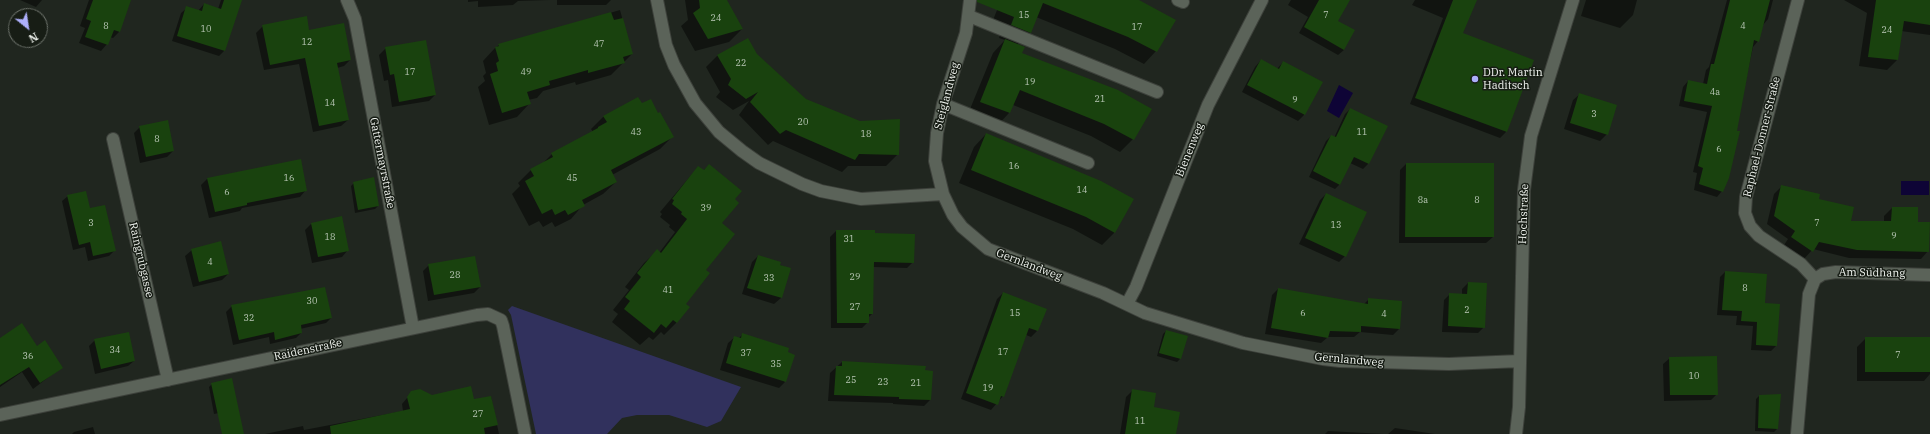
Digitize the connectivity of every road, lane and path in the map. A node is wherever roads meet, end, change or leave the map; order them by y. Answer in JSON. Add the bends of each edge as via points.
{"nodes":[{"id":1,"x":352,"y":0,"type":"edge"},
{"id":2,"x":656,"y":0,"type":"edge"},
{"id":3,"x":970,"y":0,"type":"edge"},
{"id":4,"x":1262,"y":0,"type":"edge"},
{"id":5,"x":1573,"y":0,"type":"edge"},
{"id":6,"x":1798,"y":0,"type":"edge"},
{"id":7,"x":969,"y":16,"type":"junction"},
{"id":8,"x":1157,"y":92,"type":"dead end"},
{"id":9,"x":943,"y":104,"type":"junction"},
{"id":10,"x":113,"y":139,"type":"dead end"},
{"id":11,"x":1088,"y":163,"type":"dead end"},
{"id":12,"x":943,"y":194,"type":"junction"},
{"id":13,"x":1930,"y":275,"type":"edge"},
{"id":14,"x":1815,"y":279,"type":"junction"},
{"id":15,"x":1127,"y":304,"type":"junction"},
{"id":16,"x":413,"y":328,"type":"junction"},
{"id":17,"x":1520,"y":361,"type":"junction"},
{"id":18,"x":168,"y":380,"type":"junction"},
{"id":19,"x":0,"y":415,"type":"edge"},
{"id":20,"x":525,"y":434,"type":"edge"},
{"id":21,"x":1516,"y":434,"type":"edge"},
{"id":22,"x":1797,"y":434,"type":"edge"}],
"edges":[{"from":1,"to":16,"type":"street","name":"Gattermayrstraße"},
{"from":2,"to":12,"type":"street","via":[[666,45],[682,82],[695,103],[719,132],[754,159],[802,184],[842,196],[861,199]]},
{"from":3,"to":7,"type":"street","name":"Steiglandweg"},
{"from":4,"to":15,"type":"street","name":"Bienenweg","via":[[1208,105]]},
{"from":5,"to":17,"type":"street","name":"Hochstraße","via":[[1531,136],[1524,190]]},
{"from":6,"to":14,"type":"street","name":"Raphael-Donner-Straße","via":[[1746,197],[1745,213],[1750,226],[1759,236],[1801,264]]},
{"from":7,"to":8,"type":"street"},
{"from":7,"to":9,"type":"street","name":"Steiglandweg"},
{"from":9,"to":11,"type":"street"},
{"from":9,"to":12,"type":"street","name":"Steiglandweg","via":[[935,161]]},
{"from":10,"to":18,"type":"street","name":"Raingrubgasse"},
{"from":12,"to":15,"type":"street","name":"Gernlandweg","via":[[962,227],[988,248]]},
{"from":13,"to":14,"type":"street","name":"Am Südhang","via":[[1836,272],[1823,274]]},
{"from":14,"to":22,"type":"street","via":[[1809,294]]},
{"from":15,"to":17,"type":"street","name":"Gernlandweg","via":[[1145,313],[1244,342],[1323,359],[1387,364]]},
{"from":16,"to":18,"type":"street","name":"Raidenstraße"},
{"from":16,"to":20,"type":"street","name":"Raidenstraße","via":[[477,315],[488,314],[500,320]]},
{"from":17,"to":21,"type":"street","name":"Hochstraße"},
{"from":18,"to":19,"type":"street","name":"Raidenstraße"}]}
